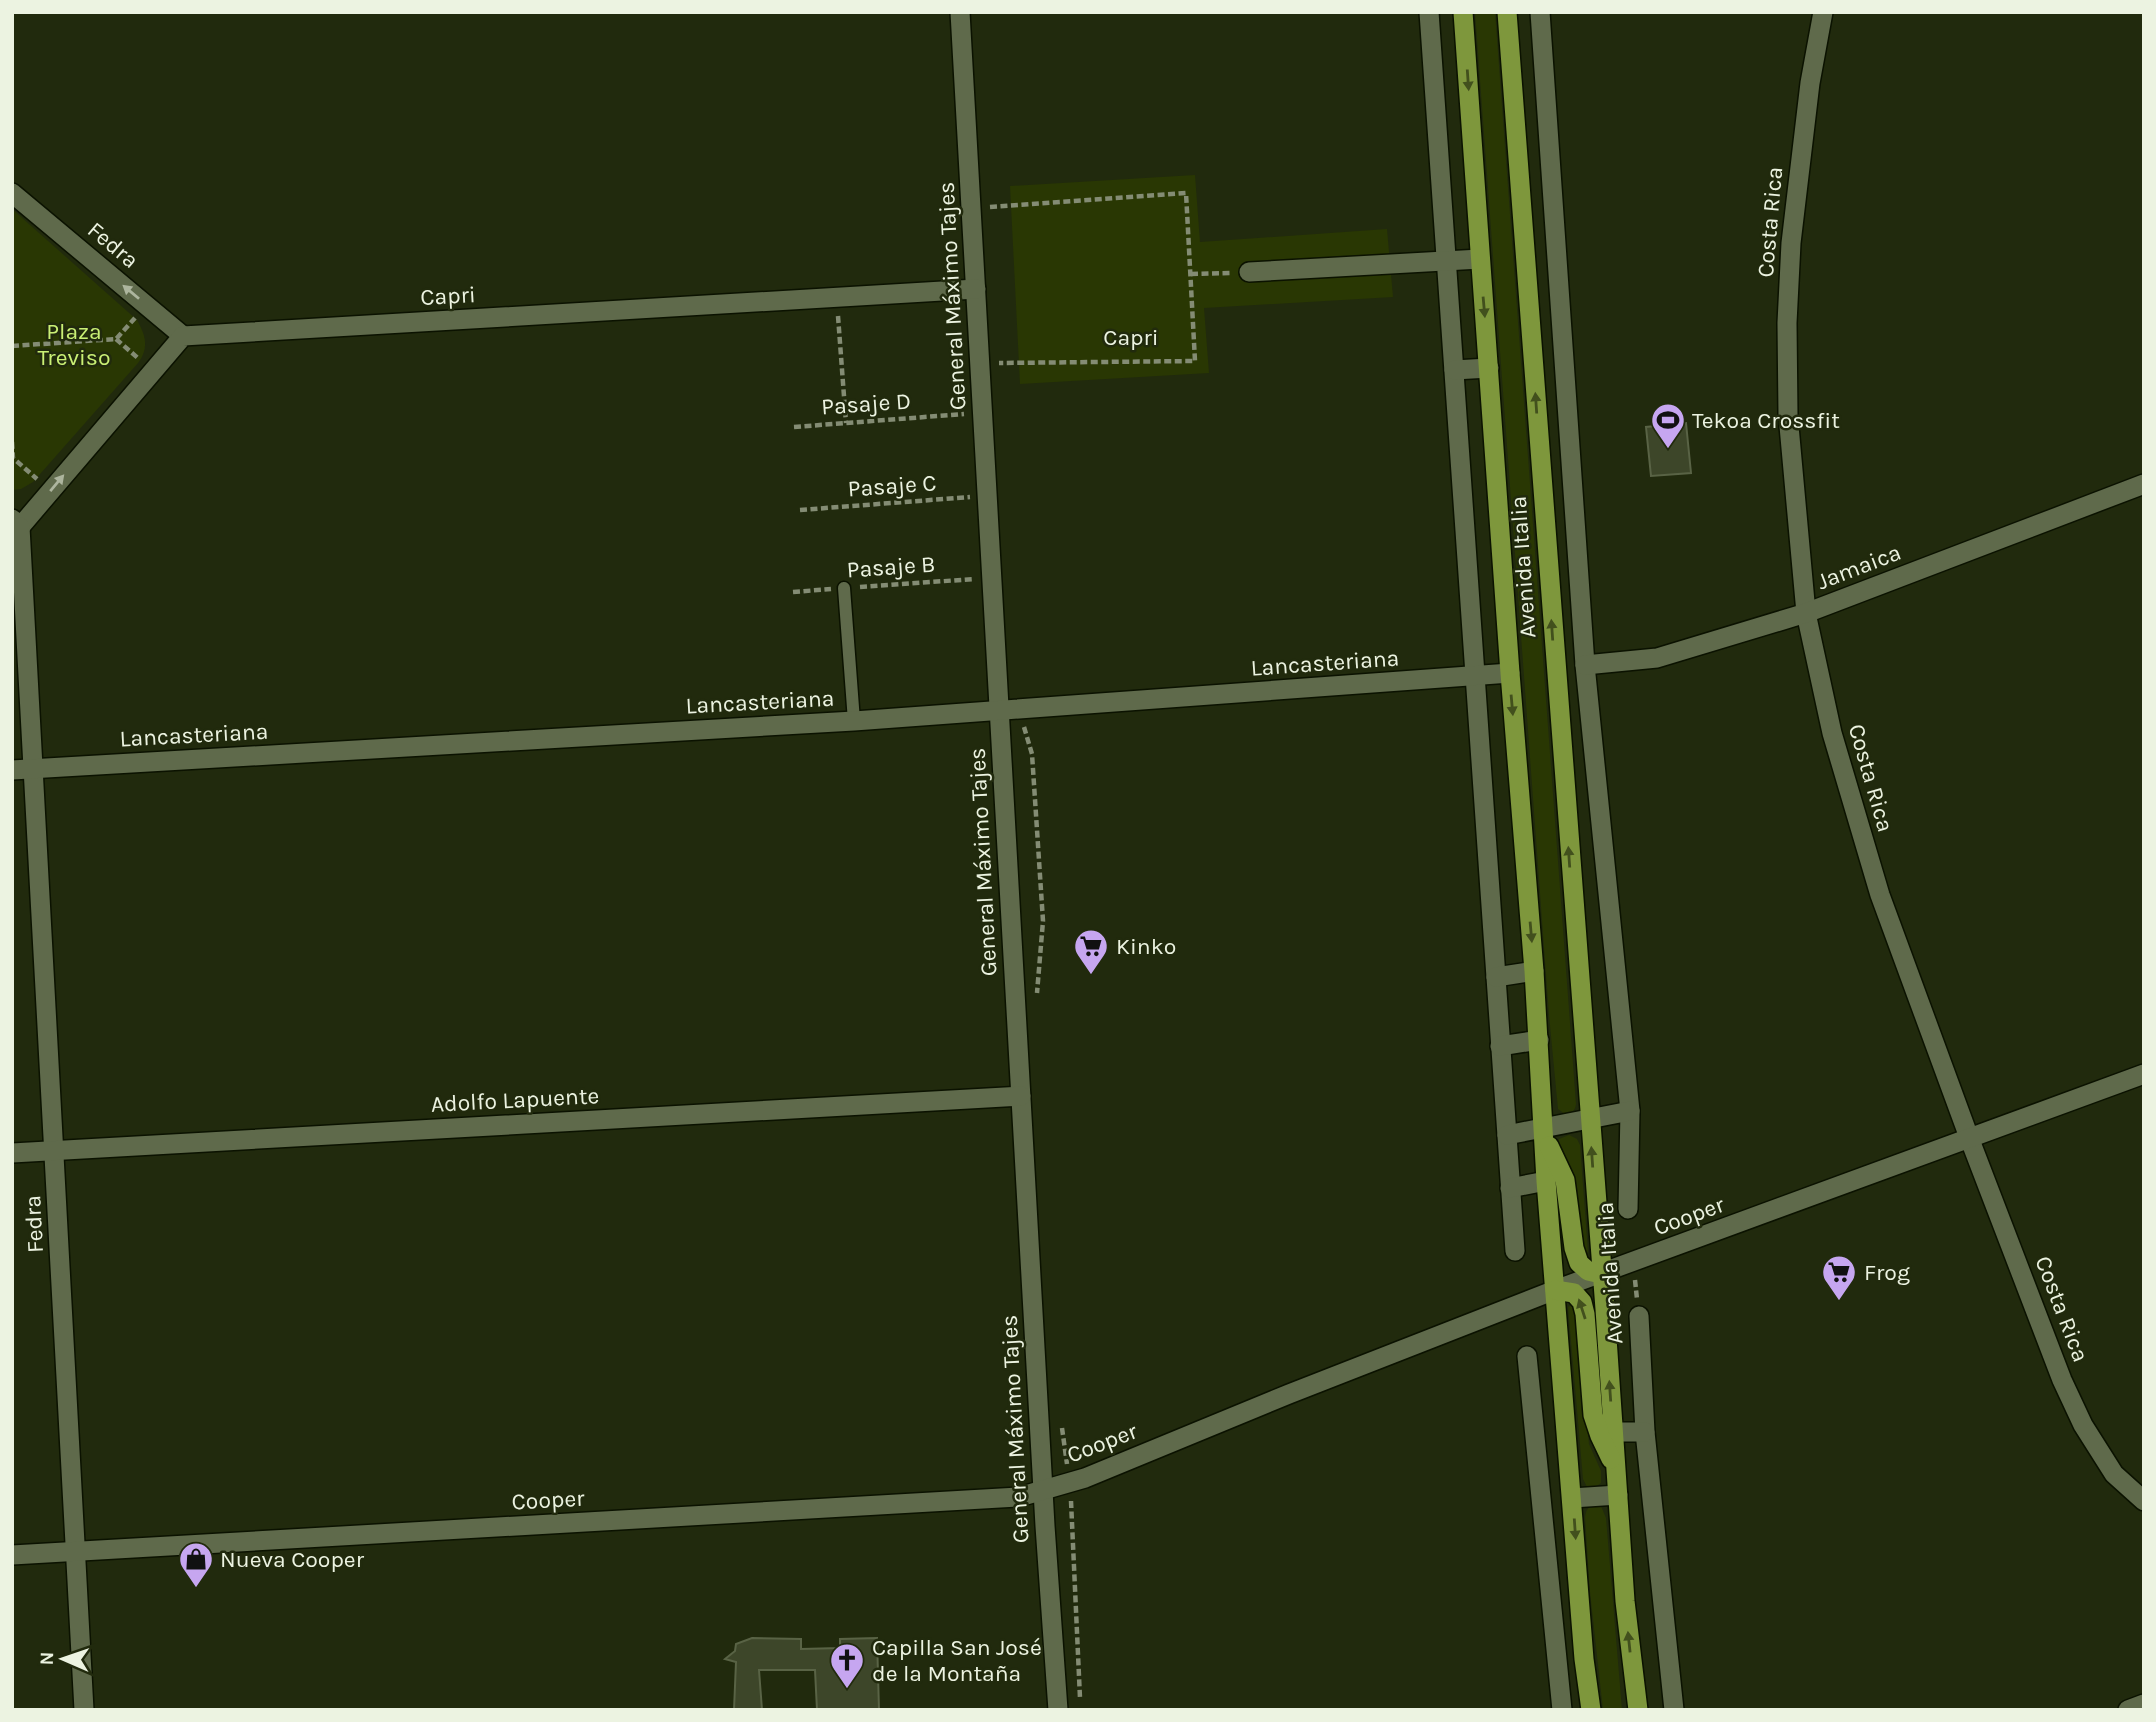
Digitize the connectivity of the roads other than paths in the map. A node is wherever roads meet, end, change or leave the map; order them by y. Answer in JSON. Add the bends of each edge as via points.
{"nodes":[{"id":1,"x":960,"y":12,"type":"edge"},
{"id":2,"x":1429,"y":12,"type":"edge"},
{"id":3,"x":1463,"y":12,"type":"edge"},
{"id":4,"x":1507,"y":12,"type":"edge"},
{"id":5,"x":1540,"y":12,"type":"edge"},
{"id":6,"x":1823,"y":12,"type":"edge"},
{"id":7,"x":12,"y":193,"type":"edge"},
{"id":8,"x":1480,"y":259,"type":"junction"},
{"id":9,"x":1447,"y":261,"type":"junction"},
{"id":10,"x":1249,"y":272,"type":"road end"},
{"id":11,"x":976,"y":289,"type":"junction"},
{"id":12,"x":183,"y":336,"type":"junction"},
{"id":13,"x":1489,"y":368,"type":"junction"},
{"id":14,"x":1454,"y":370,"type":"junction"},
{"id":15,"x":2144,"y":484,"type":"edge"},
{"id":16,"x":16,"y":523,"type":"edge"},
{"id":17,"x":844,"y":588,"type":"road end"},
{"id":18,"x":1806,"y":613,"type":"junction"},
{"id":19,"x":1585,"y":665,"type":"junction"},
{"id":20,"x":1510,"y":673,"type":"junction"},
{"id":21,"x":1475,"y":677,"type":"junction"},
{"id":22,"x":1000,"y":711,"type":"junction"},
{"id":23,"x":854,"y":721,"type":"junction"},
{"id":24,"x":22,"y":769,"type":"edge"},
{"id":25,"x":1534,"y":971,"type":"junction"},
{"id":26,"x":1496,"y":977,"type":"junction"},
{"id":27,"x":1539,"y":1040,"type":"junction"},
{"id":28,"x":1500,"y":1046,"type":"junction"},
{"id":29,"x":2144,"y":1074,"type":"edge"},
{"id":30,"x":1021,"y":1096,"type":"junction"},
{"id":31,"x":1630,"y":1111,"type":"junction"},
{"id":32,"x":1589,"y":1118,"type":"junction"},
{"id":33,"x":1544,"y":1128,"type":"junction"},
{"id":34,"x":1507,"y":1135,"type":"junction"},
{"id":35,"x":1970,"y":1140,"type":"junction"},
{"id":36,"x":55,"y":1151,"type":"junction"},
{"id":37,"x":12,"y":1153,"type":"edge"},
{"id":38,"x":1546,"y":1181,"type":"junction"},
{"id":39,"x":1510,"y":1188,"type":"junction"},
{"id":40,"x":1628,"y":1209,"type":"dead end"},
{"id":41,"x":1515,"y":1251,"type":"dead end"},
{"id":42,"x":1601,"y":1274,"type":"junction"},
{"id":43,"x":1555,"y":1290,"type":"junction"},
{"id":44,"x":1639,"y":1317,"type":"road end"},
{"id":45,"x":1527,"y":1356,"type":"dead end"},
{"id":46,"x":1645,"y":1432,"type":"junction"},
{"id":47,"x":1613,"y":1433,"type":"junction"},
{"id":48,"x":1568,"y":1436,"type":"junction"},
{"id":49,"x":1536,"y":1437,"type":"junction"},
{"id":50,"x":1616,"y":1469,"type":"junction"},
{"id":51,"x":1044,"y":1491,"type":"junction"},
{"id":52,"x":1618,"y":1495,"type":"junction"},
{"id":53,"x":1572,"y":1498,"type":"junction"},
{"id":54,"x":2144,"y":1501,"type":"edge"},
{"id":55,"x":76,"y":1552,"type":"junction"},
{"id":56,"x":12,"y":1555,"type":"edge"},
{"id":57,"x":1584,"y":1659,"type":"junction"},
{"id":58,"x":1558,"y":1660,"type":"junction"},
{"id":59,"x":2144,"y":1704,"type":"edge"},
{"id":60,"x":84,"y":1710,"type":"edge"},
{"id":61,"x":1058,"y":1710,"type":"edge"},
{"id":62,"x":1562,"y":1710,"type":"edge"},
{"id":63,"x":1591,"y":1710,"type":"edge"},
{"id":64,"x":1638,"y":1710,"type":"edge"},
{"id":65,"x":1674,"y":1710,"type":"edge"},
{"id":66,"x":2128,"y":1710,"type":"edge"}],
"edges":[{"from":1,"to":11,"type":"street","name":"General Máximo Tajes"},
{"from":2,"to":9,"type":"street"},
{"from":3,"to":8,"type":"main road","name":"Avenida Italia","one_way":true},
{"from":32,"to":4,"type":"main road","name":"Avenida Italia","one_way":true},
{"from":5,"to":19,"type":"street","name":"Avenida Italia"},
{"from":6,"to":18,"type":"street","name":"Costa Rica","via":[[1808,96],[1787,323],[1788,415]]},
{"from":12,"to":7,"type":"street","name":"Fedra","one_way":true},
{"from":8,"to":9,"type":"street"},
{"from":8,"to":13,"type":"main road","name":"Avenida Italia","one_way":true},
{"from":9,"to":10,"type":"street"},
{"from":9,"to":14,"type":"street"},
{"from":11,"to":12,"type":"street","name":"Capri"},
{"from":11,"to":22,"type":"street","name":"General Máximo Tajes"},
{"from":16,"to":12,"type":"street","one_way":true,"via":[[50,491]]},
{"from":13,"to":14,"type":"street"},
{"from":13,"to":20,"type":"main road","name":"Avenida Italia"},
{"from":14,"to":21,"type":"street"},
{"from":15,"to":18,"type":"street","name":"Jamaica"},
{"from":16,"to":24,"type":"street","name":"Fedra"},
{"from":17,"to":23,"type":"lane"},
{"from":18,"to":19,"type":"street","name":"Jamaica","via":[[1657,657]]},
{"from":18,"to":35,"type":"street","name":"Costa Rica","via":[[1832,733],[1880,895]]},
{"from":19,"to":31,"type":"street","name":"Avenida Italia"},
{"from":20,"to":21,"type":"street","name":"Lancasteriana"},
{"from":20,"to":25,"type":"main road","name":"Avenida Italia","one_way":true},
{"from":21,"to":22,"type":"street","name":"Lancasteriana"},
{"from":21,"to":26,"type":"street"},
{"from":22,"to":23,"type":"street","name":"Lancasteriana"},
{"from":22,"to":30,"type":"street","name":"General Máximo Tajes"},
{"from":23,"to":24,"type":"street","name":"Lancasteriana"},
{"from":24,"to":36,"type":"street","name":"Fedra"},
{"from":25,"to":26,"type":"street"},
{"from":25,"to":27,"type":"main road","name":"Avenida Italia"},
{"from":26,"to":28,"type":"street"},
{"from":27,"to":28,"type":"street"},
{"from":27,"to":33,"type":"main road","name":"Avenida Italia"},
{"from":28,"to":34,"type":"street"},
{"from":29,"to":35,"type":"street","name":"Cooper"},
{"from":30,"to":36,"type":"street","name":"Adolfo Lapuente"},
{"from":30,"to":51,"type":"street","name":"General Máximo Tajes"},
{"from":31,"to":32,"type":"street"},
{"from":31,"to":40,"type":"street","name":"Avenida Italia"},
{"from":32,"to":33,"type":"street"},
{"from":42,"to":32,"type":"main road","name":"Avenida Italia","one_way":true},
{"from":33,"to":34,"type":"street"},
{"from":33,"to":38,"type":"main road","name":"Avenida Italia"},
{"from":33,"to":42,"type":"main road","via":[[1565,1180],[1579,1263]]},
{"from":34,"to":39,"type":"street"},
{"from":35,"to":42,"type":"street","name":"Cooper"},
{"from":35,"to":54,"type":"street","name":"Costa Rica","via":[[2083,1425],[2115,1474]]},
{"from":36,"to":37,"type":"street","name":"Adolfo Lapuente"},
{"from":36,"to":55,"type":"street","name":"Fedra"},
{"from":38,"to":39,"type":"street"},
{"from":38,"to":43,"type":"main road","name":"Avenida Italia"},
{"from":39,"to":41,"type":"street"},
{"from":42,"to":43,"type":"street","name":"Cooper"},
{"from":47,"to":42,"type":"main road","name":"Avenida Italia","one_way":true},
{"from":43,"to":48,"type":"main road","name":"Avenida Italia"},
{"from":50,"to":43,"type":"main road","one_way":true,"via":[[1593,1415],[1582,1302],[1574,1293]]},
{"from":43,"to":51,"type":"street","name":"Cooper"},
{"from":44,"to":46,"type":"street","name":"Avenida Italia"},
{"from":45,"to":49,"type":"street"},
{"from":46,"to":47,"type":"street"},
{"from":46,"to":65,"type":"street","name":"Avenida Italia"},
{"from":47,"to":50,"type":"main road","name":"Avenida Italia"},
{"from":48,"to":49,"type":"street"},
{"from":48,"to":53,"type":"main road","name":"Avenida Italia"},
{"from":49,"to":58,"type":"street"},
{"from":50,"to":52,"type":"main road","name":"Avenida Italia"},
{"from":51,"to":55,"type":"street","name":"Cooper","via":[[1019,1497]]},
{"from":51,"to":61,"type":"street","name":"General Máximo Tajes"},
{"from":52,"to":53,"type":"street"},
{"from":64,"to":52,"type":"main road","name":"Avenida Italia","one_way":true},
{"from":53,"to":57,"type":"main road","name":"Avenida Italia","one_way":true},
{"from":55,"to":56,"type":"street","name":"Cooper"},
{"from":55,"to":60,"type":"street","name":"Fedra"},
{"from":57,"to":58,"type":"street"},
{"from":57,"to":63,"type":"main road","name":"Avenida Italia"},
{"from":58,"to":62,"type":"street"},
{"from":59,"to":66,"type":"street"}]}
